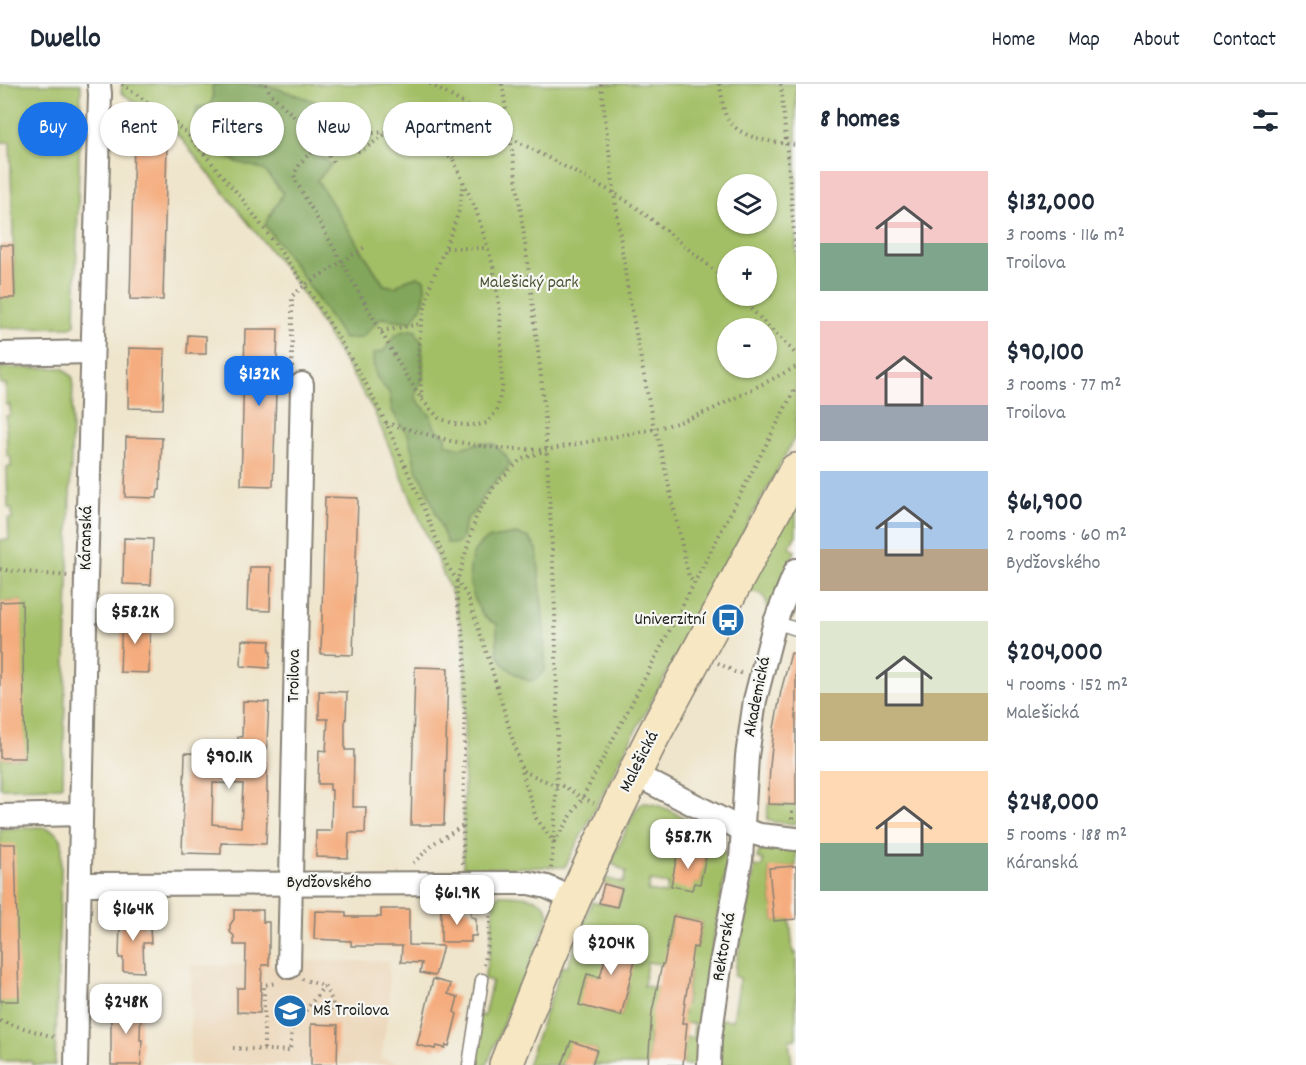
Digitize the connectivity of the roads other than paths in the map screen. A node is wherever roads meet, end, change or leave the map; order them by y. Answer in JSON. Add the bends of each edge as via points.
{"nodes":[{"id":1,"x":99,"y":84,"type":"edge"},
{"id":2,"x":92,"y":352,"type":"junction"},
{"id":3,"x":0,"y":354,"type":"edge"},
{"id":4,"x":297,"y":379,"type":"road end"},
{"id":5,"x":796,"y":470,"type":"edge"},
{"id":6,"x":796,"y":570,"type":"edge"},
{"id":7,"x":786,"y":626,"type":"edge"},
{"id":8,"x":634,"y":774,"type":"junction"},
{"id":9,"x":81,"y":814,"type":"junction"},
{"id":10,"x":0,"y":816,"type":"edge"},
{"id":11,"x":743,"y":830,"type":"junction"},
{"id":12,"x":796,"y":839,"type":"edge"},
{"id":13,"x":290,"y":882,"type":"junction"},
{"id":14,"x":80,"y":884,"type":"junction"},
{"id":15,"x":574,"y":899,"type":"junction"},
{"id":16,"x":293,"y":972,"type":"road end"},
{"id":17,"x":482,"y":980,"type":"road end"},
{"id":18,"x":76,"y":1065,"type":"edge"},
{"id":19,"x":469,"y":1065,"type":"edge"},
{"id":20,"x":506,"y":1065,"type":"edge"},
{"id":21,"x":709,"y":1065,"type":"edge"}],
"edges":[{"from":1,"to":2,"type":"street","name":"Káranská"},
{"from":2,"to":3,"type":"street"},
{"from":2,"to":9,"type":"street","name":"Káranská"},
{"from":4,"to":13,"type":"street","name":"Troilova"},
{"from":5,"to":8,"type":"street","name":"Malešická"},
{"from":6,"to":7,"type":"street","name":"Akademická"},
{"from":7,"to":11,"type":"street","name":"Akademická","via":[[760,678],[755,700]]},
{"from":8,"to":11,"type":"street"},
{"from":8,"to":15,"type":"street","name":"Malešická"},
{"from":9,"to":10,"type":"street"},
{"from":9,"to":14,"type":"street","name":"Káranská"},
{"from":11,"to":12,"type":"street"},
{"from":11,"to":21,"type":"street","name":"Rektorská"},
{"from":13,"to":14,"type":"street","name":"Bydžovského"},
{"from":13,"to":15,"type":"street","name":"Bydžovského","via":[[529,883]]},
{"from":13,"to":16,"type":"street","name":"Troilova"},
{"from":14,"to":18,"type":"street","name":"Káranská"},
{"from":15,"to":20,"type":"street","name":"Malešická"},
{"from":17,"to":19,"type":"lane"}]}
